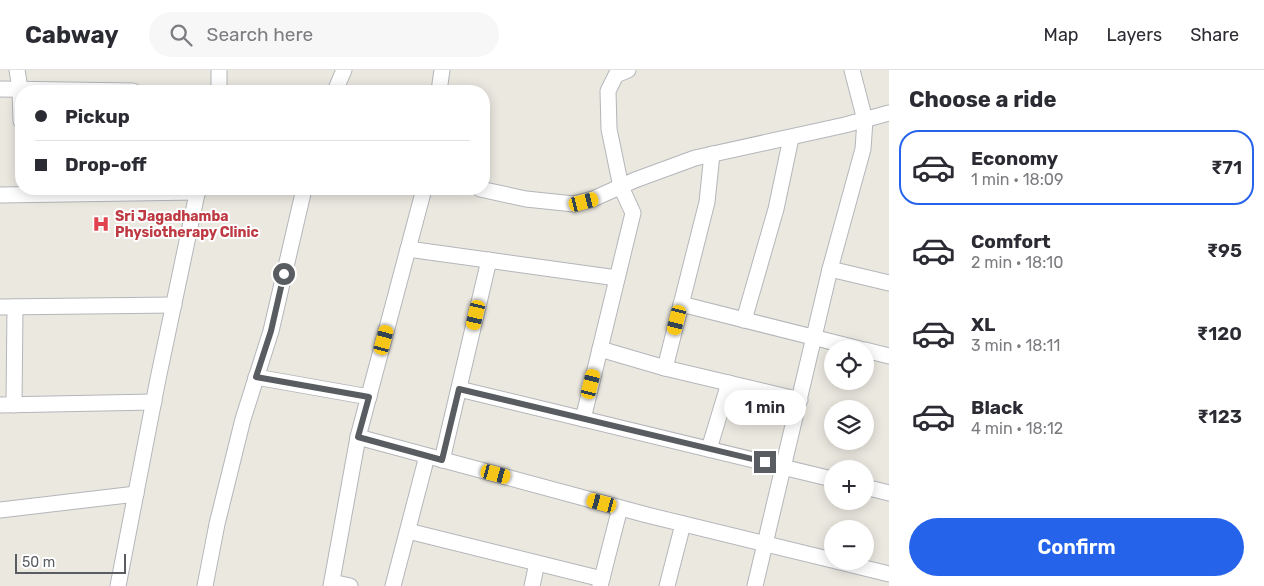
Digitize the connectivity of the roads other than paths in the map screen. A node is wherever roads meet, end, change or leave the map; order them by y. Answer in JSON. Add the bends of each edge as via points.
{"nodes":[{"id":1,"x":17,"y":70,"type":"edge"},
{"id":2,"x":219,"y":70,"type":"edge"},
{"id":3,"x":344,"y":70,"type":"edge"},
{"id":4,"x":442,"y":70,"type":"edge"},
{"id":5,"x":852,"y":70,"type":"edge"},
{"id":6,"x":619,"y":72,"type":"edge"},
{"id":7,"x":19,"y":85,"type":"edge"},
{"id":8,"x":219,"y":85,"type":"edge"},
{"id":9,"x":338,"y":85,"type":"edge"},
{"id":10,"x":441,"y":85,"type":"edge"},
{"id":11,"x":0,"y":89,"type":"edge"},
{"id":12,"x":15,"y":89,"type":"edge"},
{"id":13,"x":889,"y":113,"type":"edge"},
{"id":14,"x":866,"y":120,"type":"junction"},
{"id":15,"x":791,"y":138,"type":"junction"},
{"id":16,"x":712,"y":154,"type":"junction"},
{"id":17,"x":621,"y":186,"type":"junction"},
{"id":18,"x":490,"y":191,"type":"edge"},
{"id":19,"x":15,"y":193,"type":"edge"},
{"id":20,"x":0,"y":195,"type":"edge"},
{"id":21,"x":197,"y":195,"type":"edge"},
{"id":22,"x":303,"y":195,"type":"edge"},
{"id":23,"x":422,"y":195,"type":"edge"},
{"id":24,"x":408,"y":249,"type":"junction"},
{"id":25,"x":489,"y":260,"type":"junction"},
{"id":26,"x":830,"y":269,"type":"junction"},
{"id":27,"x":618,"y":278,"type":"junction"},
{"id":28,"x":889,"y":283,"type":"edge"},
{"id":29,"x":681,"y":304,"type":"junction"},
{"id":30,"x":174,"y":305,"type":"junction"},
{"id":31,"x":8,"y":307,"type":"edge"},
{"id":32,"x":744,"y":320,"type":"junction"},
{"id":33,"x":814,"y":338,"type":"junction"},
{"id":34,"x":824,"y":340,"type":"edge"},
{"id":35,"x":600,"y":349,"type":"junction"},
{"id":36,"x":874,"y":352,"type":"edge"},
{"id":37,"x":889,"y":356,"type":"edge"},
{"id":38,"x":665,"y":368,"type":"junction"},
{"id":39,"x":256,"y":377,"type":"junction"},
{"id":40,"x":729,"y":383,"type":"junction"},
{"id":41,"x":459,"y":389,"type":"junction"},
{"id":42,"x":369,"y":397,"type":"junction"},
{"id":43,"x":800,"y":400,"type":"junction"},
{"id":44,"x":154,"y":402,"type":"junction"},
{"id":45,"x":7,"y":405,"type":"edge"},
{"id":46,"x":583,"y":419,"type":"junction"},
{"id":47,"x":358,"y":437,"type":"junction"},
{"id":48,"x":709,"y":449,"type":"junction"},
{"id":49,"x":427,"y":456,"type":"junction"},
{"id":50,"x":442,"y":460,"type":"junction"},
{"id":51,"x":784,"y":467,"type":"junction"},
{"id":52,"x":824,"y":477,"type":"edge"},
{"id":53,"x":874,"y":489,"type":"edge"},
{"id":54,"x":889,"y":493,"type":"edge"},
{"id":55,"x":136,"y":494,"type":"junction"},
{"id":56,"x":620,"y":508,"type":"junction"},
{"id":57,"x":0,"y":510,"type":"edge"},
{"id":58,"x":683,"y":524,"type":"junction"},
{"id":59,"x":408,"y":531,"type":"junction"},
{"id":60,"x":766,"y":544,"type":"junction"},
{"id":61,"x":824,"y":558,"type":"edge"},
{"id":62,"x":537,"y":563,"type":"junction"},
{"id":63,"x":873,"y":570,"type":"edge"},
{"id":64,"x":889,"y":574,"type":"edge"},
{"id":65,"x":601,"y":582,"type":"edge"},
{"id":66,"x":331,"y":584,"type":"edge"},
{"id":67,"x":118,"y":586,"type":"edge"},
{"id":68,"x":205,"y":586,"type":"edge"},
{"id":69,"x":350,"y":586,"type":"edge"},
{"id":70,"x":393,"y":586,"type":"edge"},
{"id":71,"x":532,"y":586,"type":"edge"},
{"id":72,"x":667,"y":586,"type":"edge"},
{"id":73,"x":755,"y":586,"type":"edge"}],
"edges":[{"from":1,"to":7,"type":"street"},
{"from":2,"to":8,"type":"street"},
{"from":3,"to":9,"type":"street"},
{"from":4,"to":10,"type":"street"},
{"from":5,"to":14,"type":"street"},
{"from":6,"to":17,"type":"street","via":[[608,91],[609,129]]},
{"from":11,"to":12,"type":"street"},
{"from":13,"to":14,"type":"street"},
{"from":14,"to":15,"type":"street"},
{"from":14,"to":26,"type":"street","via":[[863,149]]},
{"from":15,"to":16,"type":"street"},
{"from":15,"to":32,"type":"street","via":[[776,208]]},
{"from":16,"to":17,"type":"street"},
{"from":16,"to":29,"type":"street","via":[[707,202]]},
{"from":17,"to":18,"type":"street","via":[[574,204]]},
{"from":17,"to":27,"type":"street","via":[[633,213]]},
{"from":19,"to":20,"type":"street"},
{"from":21,"to":30,"type":"street"},
{"from":22,"to":39,"type":"street","via":[[271,331]]},
{"from":23,"to":24,"type":"street"},
{"from":24,"to":25,"type":"street"},
{"from":24,"to":42,"type":"street"},
{"from":25,"to":27,"type":"street"},
{"from":25,"to":41,"type":"street"},
{"from":26,"to":28,"type":"street"},
{"from":26,"to":33,"type":"street"},
{"from":27,"to":35,"type":"street"},
{"from":29,"to":32,"type":"street"},
{"from":29,"to":38,"type":"street"},
{"from":30,"to":31,"type":"street"},
{"from":30,"to":44,"type":"street"},
{"from":31,"to":45,"type":"street"},
{"from":32,"to":33,"type":"street"},
{"from":33,"to":34,"type":"street"},
{"from":33,"to":43,"type":"street"},
{"from":35,"to":38,"type":"street"},
{"from":35,"to":46,"type":"street"},
{"from":36,"to":37,"type":"street"},
{"from":38,"to":40,"type":"street"},
{"from":39,"to":42,"type":"street"},
{"from":39,"to":68,"type":"street","via":[[240,428]]},
{"from":40,"to":43,"type":"street"},
{"from":40,"to":48,"type":"street"},
{"from":41,"to":46,"type":"street"},
{"from":41,"to":50,"type":"street"},
{"from":42,"to":47,"type":"street"},
{"from":43,"to":51,"type":"street"},
{"from":44,"to":45,"type":"street"},
{"from":44,"to":55,"type":"street"},
{"from":46,"to":48,"type":"street"},
{"from":47,"to":49,"type":"street"},
{"from":47,"to":66,"type":"street"},
{"from":48,"to":51,"type":"street"},
{"from":49,"to":50,"type":"street"},
{"from":49,"to":59,"type":"street"},
{"from":50,"to":56,"type":"street"},
{"from":51,"to":52,"type":"street"},
{"from":51,"to":60,"type":"street"},
{"from":53,"to":54,"type":"street"},
{"from":55,"to":57,"type":"street"},
{"from":55,"to":67,"type":"street"},
{"from":56,"to":58,"type":"street"},
{"from":56,"to":65,"type":"street"},
{"from":58,"to":60,"type":"street"},
{"from":58,"to":72,"type":"street"},
{"from":59,"to":62,"type":"street"},
{"from":59,"to":70,"type":"street"},
{"from":60,"to":61,"type":"street"},
{"from":60,"to":73,"type":"street"},
{"from":62,"to":65,"type":"street"},
{"from":62,"to":71,"type":"street"},
{"from":63,"to":64,"type":"street"},
{"from":66,"to":69,"type":"street"}]}
